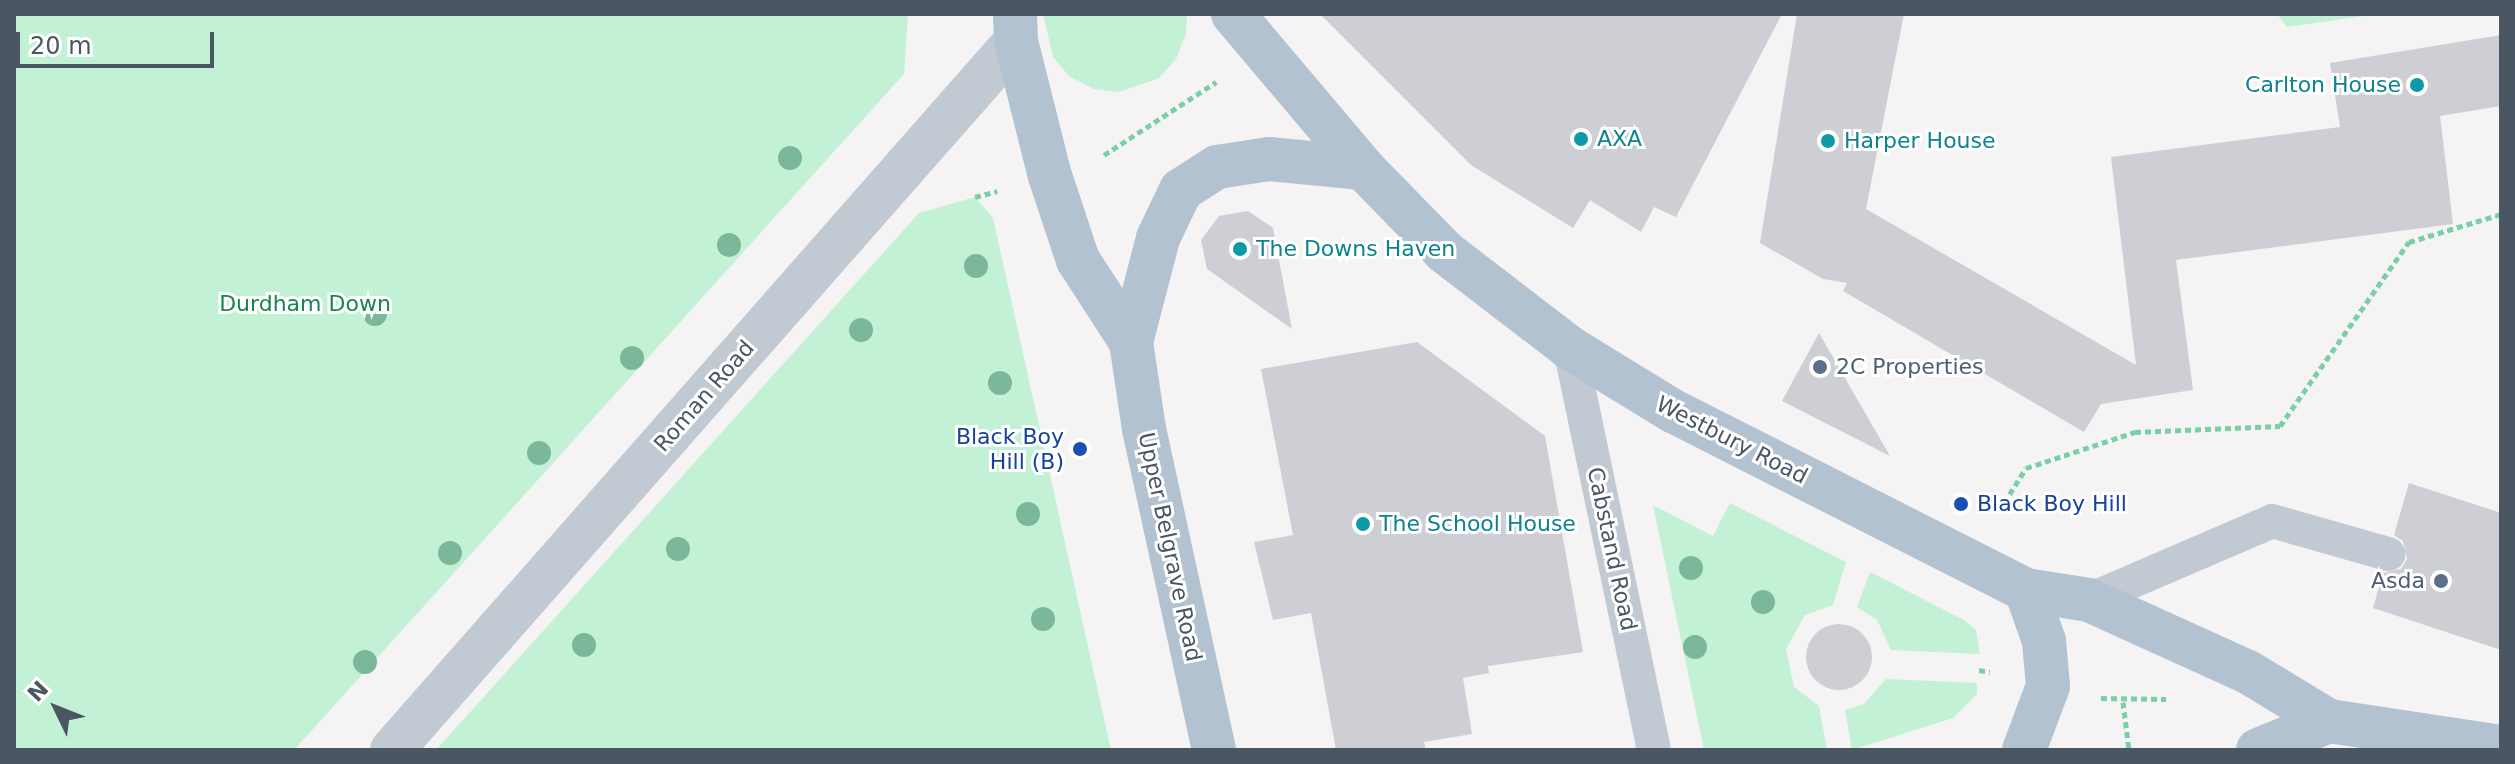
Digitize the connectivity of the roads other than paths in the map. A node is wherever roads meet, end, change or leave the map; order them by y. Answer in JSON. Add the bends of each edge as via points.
{"nodes":[{"id":1,"x":1233,"y":14,"type":"edge"},
{"id":2,"x":1016,"y":28,"type":"edge"},
{"id":3,"x":1363,"y":168,"type":"junction"},
{"id":4,"x":1131,"y":342,"type":"junction"},
{"id":5,"x":1570,"y":348,"type":"junction"},
{"id":6,"x":2388,"y":554,"type":"dead end"},
{"id":7,"x":2026,"y":590,"type":"junction"},
{"id":8,"x":2089,"y":600,"type":"junction"},
{"id":9,"x":2334,"y":731,"type":"edge"},
{"id":10,"x":2501,"y":747,"type":"edge"},
{"id":11,"x":392,"y":750,"type":"edge"},
{"id":12,"x":1214,"y":750,"type":"edge"},
{"id":13,"x":1654,"y":750,"type":"edge"},
{"id":14,"x":2024,"y":750,"type":"edge"},
{"id":15,"x":2258,"y":750,"type":"edge"}],
"edges":[{"from":1,"to":3,"type":"main road","name":"Westbury Road"},
{"from":2,"to":4,"type":"main road","name":"Upper Belgrave Road","via":[[1050,176],[1078,260]]},
{"from":2,"to":11,"type":"street","name":"Roman Road"},
{"from":3,"to":4,"type":"main road","name":"Upper Belgrave Road","via":[[1269,159],[1217,167],[1181,190],[1158,238]]},
{"from":3,"to":5,"type":"main road","name":"Westbury Road","via":[[1445,252]]},
{"from":4,"to":12,"type":"main road","name":"Upper Belgrave Road","via":[[1144,429]]},
{"from":5,"to":7,"type":"main road","name":"Westbury Road","via":[[1673,411]]},
{"from":5,"to":13,"type":"lane","name":"Cabstand Road"},
{"from":6,"to":8,"type":"lane","via":[[2272,521]]},
{"from":7,"to":8,"type":"main road","name":"Westbury Road"},
{"from":7,"to":14,"type":"main road","via":[[2044,641],[2048,686]]},
{"from":8,"to":9,"type":"main road","name":"Westbury Road","via":[[2248,672]]},
{"from":9,"to":10,"type":"main road"},
{"from":9,"to":15,"type":"main road"}]}
